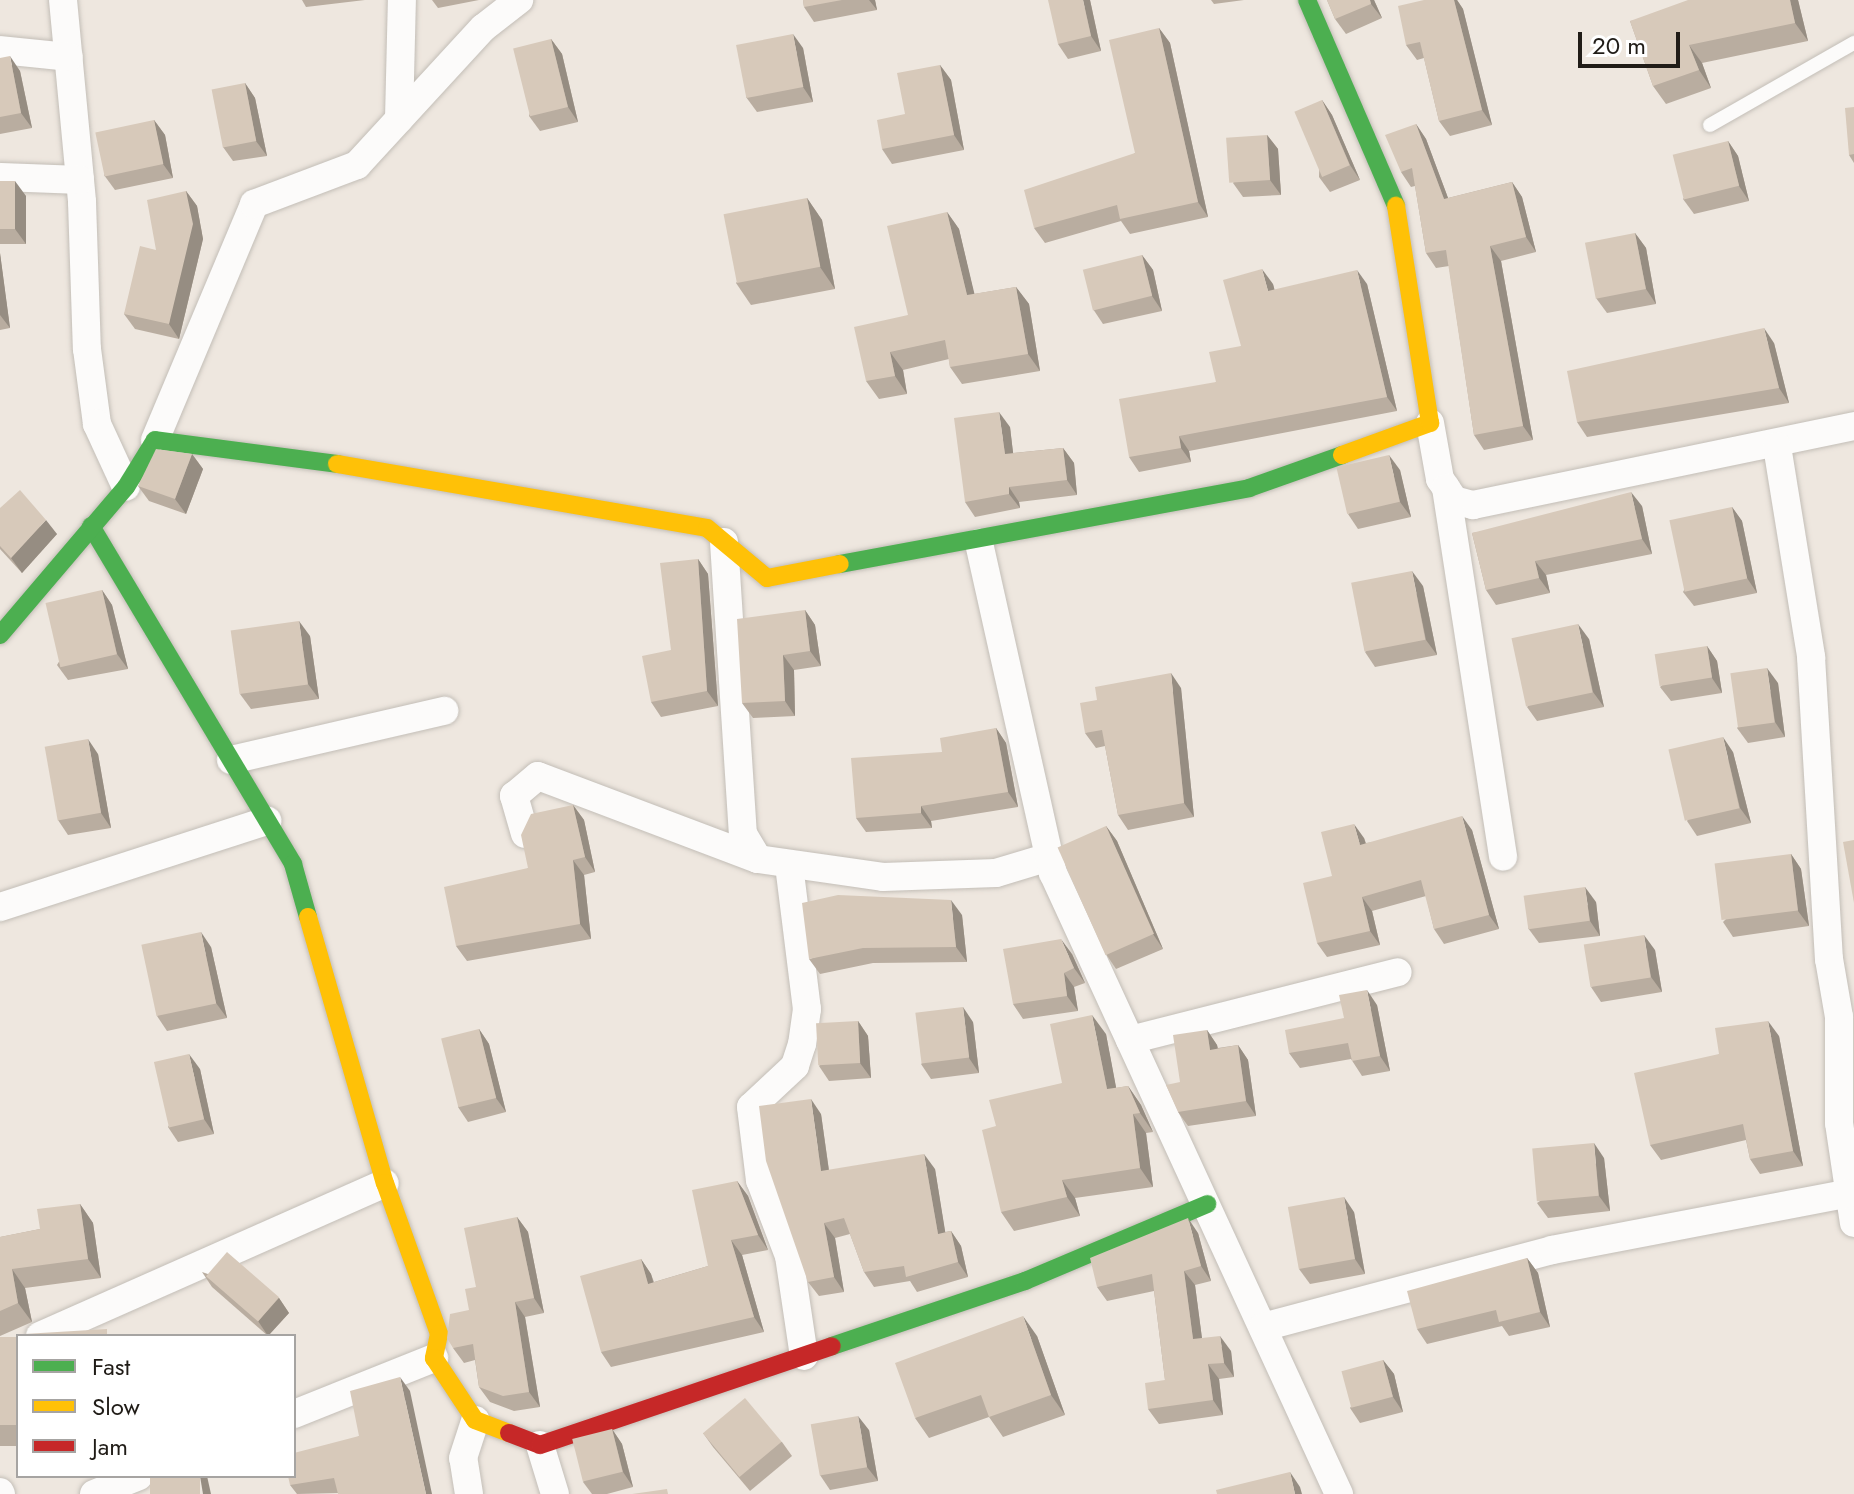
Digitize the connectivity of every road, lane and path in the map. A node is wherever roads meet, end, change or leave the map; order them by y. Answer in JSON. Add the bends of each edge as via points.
{"nodes":[{"id":1,"x":63,"y":0,"type":"edge"},
{"id":2,"x":402,"y":0,"type":"edge"},
{"id":3,"x":519,"y":0,"type":"edge"},
{"id":4,"x":1307,"y":0,"type":"edge"},
{"id":5,"x":1854,"y":43,"type":"edge"},
{"id":6,"x":0,"y":50,"type":"edge"},
{"id":7,"x":69,"y":57,"type":"junction"},
{"id":8,"x":399,"y":119,"type":"junction"},
{"id":9,"x":1710,"y":125,"type":"dead end"},
{"id":10,"x":0,"y":177,"type":"edge"},
{"id":11,"x":80,"y":180,"type":"junction"},
{"id":12,"x":1430,"y":423,"type":"junction"},
{"id":13,"x":1854,"y":426,"type":"edge"},
{"id":14,"x":155,"y":440,"type":"junction"},
{"id":15,"x":1777,"y":446,"type":"junction"},
{"id":16,"x":126,"y":487,"type":"junction"},
{"id":17,"x":1446,"y":488,"type":"junction"},
{"id":18,"x":91,"y":526,"type":"junction"},
{"id":19,"x":724,"y":542,"type":"junction"},
{"id":20,"x":979,"y":543,"type":"junction"},
{"id":21,"x":0,"y":635,"type":"edge"},
{"id":22,"x":444,"y":711,"type":"dead end"},
{"id":23,"x":231,"y":760,"type":"junction"},
{"id":24,"x":267,"y":821,"type":"junction"},
{"id":25,"x":525,"y":834,"type":"edge"},
{"id":26,"x":1049,"y":857,"type":"junction"},
{"id":27,"x":1503,"y":857,"type":"dead end"},
{"id":28,"x":758,"y":859,"type":"junction"},
{"id":29,"x":789,"y":865,"type":"junction"},
{"id":30,"x":0,"y":907,"type":"edge"},
{"id":31,"x":1398,"y":972,"type":"dead end"},
{"id":32,"x":1845,"y":996,"type":"edge"},
{"id":33,"x":1130,"y":1040,"type":"junction"},
{"id":34,"x":385,"y":1183,"type":"junction"},
{"id":35,"x":1850,"y":1193,"type":"junction"},
{"id":36,"x":1207,"y":1204,"type":"junction"},
{"id":37,"x":1854,"y":1223,"type":"edge"},
{"id":38,"x":1263,"y":1327,"type":"junction"},
{"id":39,"x":45,"y":1334,"type":"edge"},
{"id":40,"x":804,"y":1356,"type":"junction"},
{"id":41,"x":434,"y":1358,"type":"junction"},
{"id":42,"x":296,"y":1413,"type":"edge"},
{"id":43,"x":475,"y":1420,"type":"junction"},
{"id":44,"x":540,"y":1445,"type":"junction"},
{"id":45,"x":134,"y":1478,"type":"edge"},
{"id":46,"x":94,"y":1494,"type":"edge"},
{"id":47,"x":469,"y":1494,"type":"edge"},
{"id":48,"x":555,"y":1494,"type":"edge"},
{"id":49,"x":1339,"y":1494,"type":"edge"}],
"edges":[{"from":1,"to":7,"type":"street"},
{"from":2,"to":8,"type":"street"},
{"from":3,"to":8,"type":"street"},
{"from":4,"to":12,"type":"street","via":[[1404,226]]},
{"from":5,"to":9,"type":"lane"},
{"from":6,"to":7,"type":"street"},
{"from":7,"to":11,"type":"street"},
{"from":8,"to":14,"type":"street","via":[[357,165],[254,204]]},
{"from":10,"to":11,"type":"street"},
{"from":11,"to":16,"type":"street","via":[[97,424]]},
{"from":12,"to":17,"type":"street"},
{"from":12,"to":20,"type":"street","via":[[1249,488]]},
{"from":13,"to":15,"type":"street"},
{"from":14,"to":16,"type":"street"},
{"from":14,"to":19,"type":"street","via":[[449,479],[707,528]]},
{"from":15,"to":17,"type":"street","via":[[1473,505]]},
{"from":15,"to":32,"type":"street","via":[[1811,657]]},
{"from":16,"to":18,"type":"street"},
{"from":17,"to":27,"type":"street"},
{"from":18,"to":21,"type":"street"},
{"from":18,"to":23,"type":"street"},
{"from":19,"to":20,"type":"street","via":[[767,578]]},
{"from":19,"to":28,"type":"street","via":[[743,834]]},
{"from":20,"to":26,"type":"street"},
{"from":22,"to":23,"type":"street"},
{"from":23,"to":24,"type":"street"},
{"from":24,"to":30,"type":"street"},
{"from":24,"to":34,"type":"street","via":[[293,864]]},
{"from":25,"to":28,"type":"street","via":[[514,796],[538,776]]},
{"from":26,"to":29,"type":"street","via":[[996,873],[897,876]]},
{"from":26,"to":33,"type":"street"},
{"from":28,"to":29,"type":"street"},
{"from":29,"to":40,"type":"street","via":[[807,1009],[802,1044],[795,1066],[751,1107],[760,1180],[789,1256]]},
{"from":31,"to":33,"type":"street"},
{"from":32,"to":35,"type":"street","via":[[1839,1123]]},
{"from":33,"to":36,"type":"street"},
{"from":34,"to":39,"type":"street"},
{"from":34,"to":41,"type":"street","via":[[439,1334]]},
{"from":35,"to":37,"type":"street"},
{"from":35,"to":38,"type":"street","via":[[1552,1250]]},
{"from":36,"to":38,"type":"street"},
{"from":36,"to":40,"type":"street","via":[[1025,1281]]},
{"from":38,"to":49,"type":"street"},
{"from":40,"to":44,"type":"street"},
{"from":41,"to":42,"type":"street"},
{"from":41,"to":43,"type":"street"},
{"from":43,"to":44,"type":"street"},
{"from":43,"to":47,"type":"street","via":[[463,1458]]},
{"from":44,"to":48,"type":"street"},
{"from":45,"to":46,"type":"street"}]}
